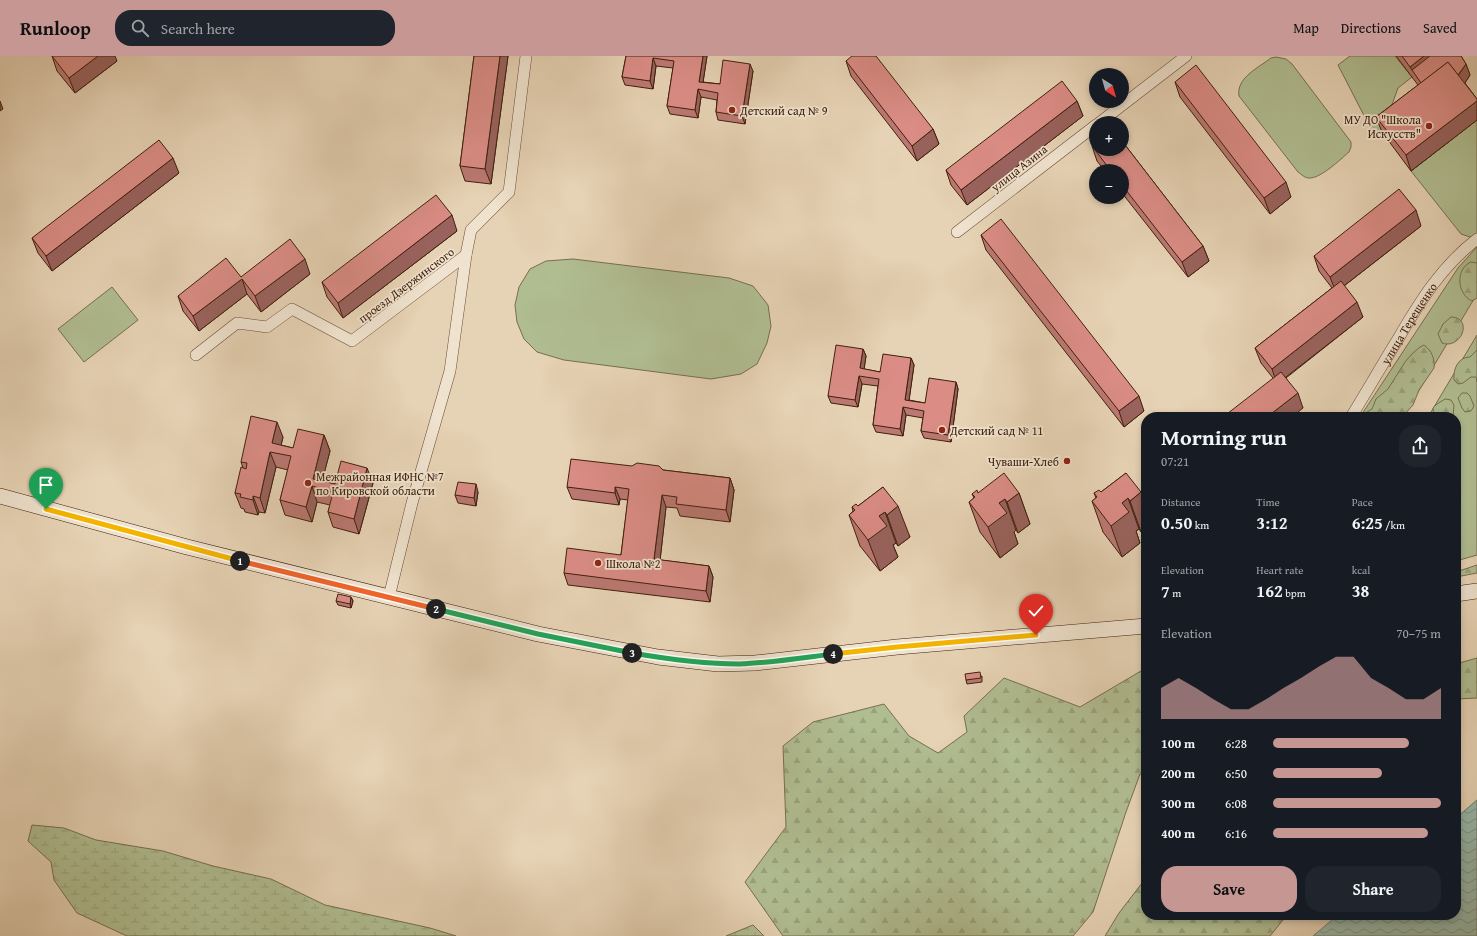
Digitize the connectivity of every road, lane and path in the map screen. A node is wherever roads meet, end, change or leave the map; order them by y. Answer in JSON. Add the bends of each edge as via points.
{"nodes":[{"id":1,"x":526,"y":56,"type":"edge"},
{"id":2,"x":1186,"y":56,"type":"edge"},
{"id":3,"x":1107,"y":116,"type":"edge"},
{"id":4,"x":1089,"y":130,"type":"edge"},
{"id":5,"x":957,"y":232,"type":"dead end"},
{"id":6,"x":1477,"y":239,"type":"edge"},
{"id":7,"x":466,"y":255,"type":"junction"},
{"id":8,"x":196,"y":355,"type":"dead end"},
{"id":9,"x":1354,"y":412,"type":"edge"},
{"id":10,"x":0,"y":496,"type":"edge"},
{"id":11,"x":1477,"y":591,"type":"edge"},
{"id":12,"x":1461,"y":593,"type":"edge"},
{"id":13,"x":389,"y":596,"type":"junction"},
{"id":14,"x":1141,"y":626,"type":"edge"}],
"edges":[{"from":1,"to":7,"type":"street","name":"проезд Дзержинского","via":[[509,192],[471,230]]},
{"from":2,"to":3,"type":"street"},
{"from":4,"to":5,"type":"street","name":"улица Азина"},
{"from":6,"to":9,"type":"street","name":"улица Терещенко","via":[[1441,273],[1419,304]]},
{"from":7,"to":8,"type":"street","name":"проезд Дзержинского","via":[[352,341],[292,309],[267,327],[237,322]]},
{"from":7,"to":13,"type":"street","via":[[450,371],[412,503]]},
{"from":10,"to":13,"type":"street","via":[[187,547]]},
{"from":11,"to":12,"type":"street"},
{"from":13,"to":14,"type":"street","via":[[538,634],[658,657],[718,664],[755,663],[897,647]]}]}
